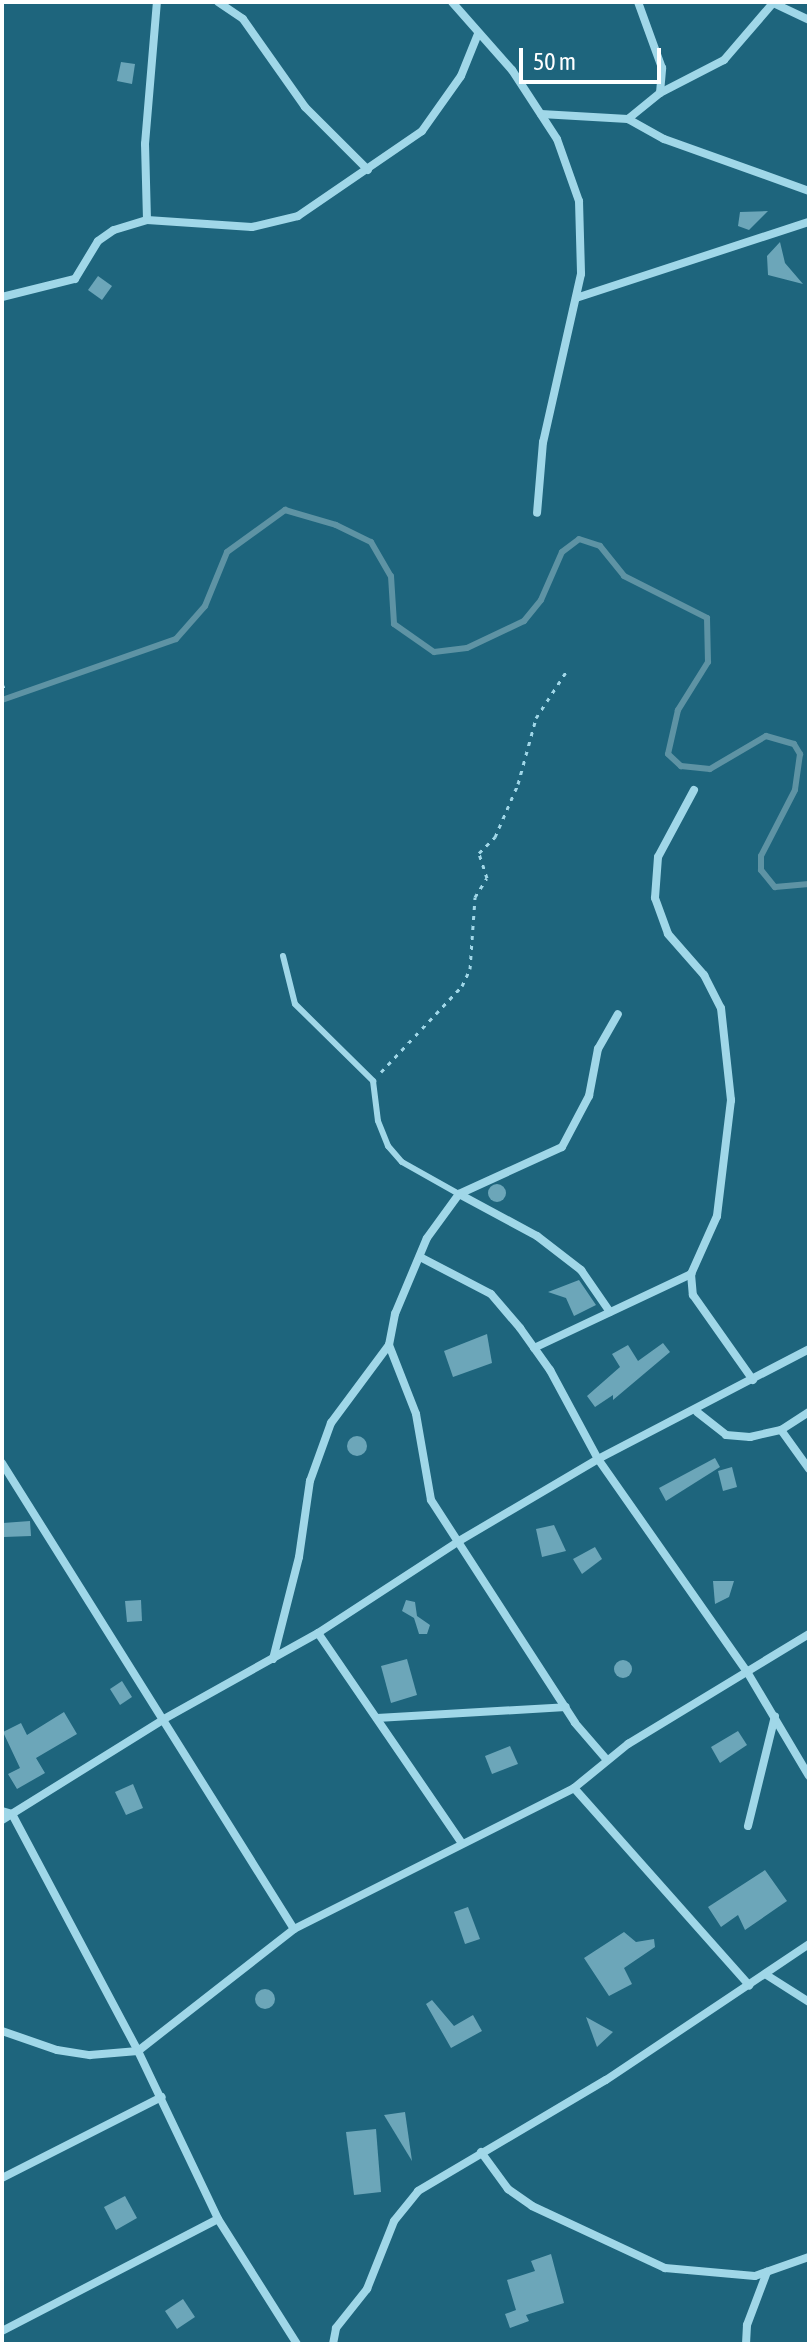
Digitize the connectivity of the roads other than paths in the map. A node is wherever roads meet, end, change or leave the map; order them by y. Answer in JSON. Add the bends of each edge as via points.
{"nodes":[{"id":1,"x":157,"y":2,"type":"edge"},
{"id":2,"x":218,"y":2,"type":"edge"},
{"id":3,"x":452,"y":2,"type":"edge"},
{"id":4,"x":638,"y":2,"type":"edge"},
{"id":5,"x":772,"y":2,"type":"edge"},
{"id":6,"x":809,"y":20,"type":"edge"},
{"id":7,"x":478,"y":34,"type":"junction"},
{"id":8,"x":660,"y":93,"type":"junction"},
{"id":9,"x":541,"y":114,"type":"junction"},
{"id":10,"x":628,"y":119,"type":"junction"},
{"id":11,"x":368,"y":170,"type":"junction"},
{"id":12,"x":809,"y":191,"type":"edge"},
{"id":13,"x":147,"y":220,"type":"junction"},
{"id":14,"x":809,"y":222,"type":"edge"},
{"id":15,"x":2,"y":297,"type":"edge"},
{"id":16,"x":576,"y":298,"type":"junction"},
{"id":17,"x":537,"y":513,"type":"dead end"},
{"id":18,"x":694,"y":790,"type":"dead end"},
{"id":19,"x":283,"y":956,"type":"dead end"},
{"id":20,"x":618,"y":1014,"type":"dead end"},
{"id":21,"x":459,"y":1194,"type":"junction"},
{"id":22,"x":420,"y":1257,"type":"junction"},
{"id":23,"x":691,"y":1274,"type":"junction"},
{"id":24,"x":610,"y":1312,"type":"junction"},
{"id":25,"x":389,"y":1345,"type":"junction"},
{"id":26,"x":534,"y":1348,"type":"junction"},
{"id":27,"x":809,"y":1349,"type":"edge"},
{"id":28,"x":753,"y":1380,"type":"junction"},
{"id":29,"x":697,"y":1412,"type":"junction"},
{"id":30,"x":809,"y":1412,"type":"edge"},
{"id":31,"x":781,"y":1430,"type":"junction"},
{"id":32,"x":598,"y":1459,"type":"junction"},
{"id":33,"x":2,"y":1463,"type":"edge"},
{"id":34,"x":809,"y":1469,"type":"edge"},
{"id":35,"x":459,"y":1541,"type":"junction"},
{"id":36,"x":318,"y":1633,"type":"junction"},
{"id":37,"x":809,"y":1634,"type":"edge"},
{"id":38,"x":273,"y":1659,"type":"junction"},
{"id":39,"x":746,"y":1670,"type":"junction"},
{"id":40,"x":566,"y":1707,"type":"junction"},
{"id":41,"x":775,"y":1716,"type":"junction"},
{"id":42,"x":377,"y":1718,"type":"junction"},
{"id":43,"x":164,"y":1719,"type":"junction"},
{"id":44,"x":607,"y":1760,"type":"junction"},
{"id":45,"x":809,"y":1776,"type":"edge"},
{"id":46,"x":574,"y":1788,"type":"junction"},
{"id":47,"x":2,"y":1811,"type":"edge"},
{"id":48,"x":12,"y":1814,"type":"junction"},
{"id":49,"x":2,"y":1820,"type":"edge"},
{"id":50,"x":748,"y":1826,"type":"dead end"},
{"id":51,"x":462,"y":1843,"type":"junction"},
{"id":52,"x":294,"y":1929,"type":"junction"},
{"id":53,"x":809,"y":1944,"type":"edge"},
{"id":54,"x":765,"y":1974,"type":"junction"},
{"id":55,"x":749,"y":1985,"type":"junction"},
{"id":56,"x":809,"y":2002,"type":"edge"},
{"id":57,"x":2,"y":2031,"type":"edge"},
{"id":58,"x":138,"y":2051,"type":"junction"},
{"id":59,"x":162,"y":2097,"type":"junction"},
{"id":60,"x":481,"y":2152,"type":"junction"},
{"id":61,"x":2,"y":2178,"type":"edge"},
{"id":62,"x":218,"y":2219,"type":"junction"},
{"id":63,"x":809,"y":2257,"type":"edge"},
{"id":64,"x":767,"y":2272,"type":"junction"},
{"id":65,"x":2,"y":2331,"type":"edge"},
{"id":66,"x":297,"y":2344,"type":"edge"},
{"id":67,"x":333,"y":2344,"type":"edge"},
{"id":68,"x":746,"y":2344,"type":"edge"}],
"edges":[{"from":1,"to":13,"type":"street","via":[[145,144]]},
{"from":2,"to":11,"type":"street","via":[[243,19],[305,107]]},
{"from":3,"to":7,"type":"street"},
{"from":4,"to":8,"type":"street","via":[[662,68]]},
{"from":5,"to":6,"type":"street"},
{"from":5,"to":8,"type":"street","via":[[724,60]]},
{"from":7,"to":9,"type":"street","via":[[512,70]]},
{"from":7,"to":11,"type":"street","via":[[461,76],[422,131]]},
{"from":8,"to":10,"type":"street"},
{"from":9,"to":10,"type":"street"},
{"from":9,"to":16,"type":"street","via":[[557,139],[579,201],[581,274]]},
{"from":10,"to":12,"type":"street","via":[[664,139]]},
{"from":11,"to":13,"type":"street","via":[[298,216],[252,227]]},
{"from":13,"to":15,"type":"street","via":[[98,241],[75,279]]},
{"from":14,"to":16,"type":"street"},
{"from":16,"to":17,"type":"street","via":[[543,442]]},
{"from":18,"to":23,"type":"street","via":[[658,857],[655,898],[668,934],[704,975],[721,1008],[731,1100],[717,1216]]},
{"from":19,"to":21,"type":"lane","via":[[295,1004],[373,1081],[378,1121],[388,1146],[402,1162]]},
{"from":20,"to":21,"type":"street","via":[[598,1049],[589,1096],[562,1147]]},
{"from":21,"to":22,"type":"street","via":[[427,1238]]},
{"from":21,"to":24,"type":"street","via":[[537,1236],[581,1270]]},
{"from":22,"to":25,"type":"street","via":[[395,1314]]},
{"from":22,"to":26,"type":"street","via":[[491,1294]]},
{"from":23,"to":24,"type":"street"},
{"from":23,"to":28,"type":"street","via":[[700,1307]]},
{"from":24,"to":26,"type":"street"},
{"from":25,"to":35,"type":"street","via":[[416,1414],[431,1500]]},
{"from":25,"to":38,"type":"street","via":[[331,1423],[310,1481],[299,1557]]},
{"from":26,"to":32,"type":"street"},
{"from":27,"to":28,"type":"street"},
{"from":28,"to":29,"type":"street"},
{"from":29,"to":31,"type":"street","via":[[726,1435]]},
{"from":29,"to":32,"type":"street"},
{"from":30,"to":31,"type":"street"},
{"from":31,"to":34,"type":"street"},
{"from":32,"to":35,"type":"street"},
{"from":32,"to":39,"type":"street"},
{"from":33,"to":43,"type":"street"},
{"from":35,"to":36,"type":"street"},
{"from":35,"to":40,"type":"street"},
{"from":36,"to":38,"type":"street"},
{"from":36,"to":42,"type":"street"},
{"from":37,"to":39,"type":"street"},
{"from":38,"to":43,"type":"street"},
{"from":39,"to":41,"type":"street"},
{"from":39,"to":44,"type":"street"},
{"from":40,"to":42,"type":"street"},
{"from":40,"to":44,"type":"street"},
{"from":41,"to":45,"type":"street"},
{"from":41,"to":50,"type":"street"},
{"from":42,"to":51,"type":"street"},
{"from":43,"to":48,"type":"street"},
{"from":43,"to":52,"type":"street"},
{"from":44,"to":46,"type":"street"},
{"from":46,"to":51,"type":"street"},
{"from":46,"to":55,"type":"street"},
{"from":47,"to":48,"type":"street"},
{"from":48,"to":49,"type":"street"},
{"from":48,"to":58,"type":"street"},
{"from":51,"to":52,"type":"street"},
{"from":52,"to":58,"type":"street"},
{"from":53,"to":54,"type":"street"},
{"from":54,"to":55,"type":"street"},
{"from":54,"to":56,"type":"street"},
{"from":55,"to":60,"type":"street","via":[[606,2080]]},
{"from":57,"to":58,"type":"street","via":[[90,2055]]},
{"from":58,"to":59,"type":"street"},
{"from":59,"to":61,"type":"street"},
{"from":59,"to":62,"type":"street"},
{"from":60,"to":64,"type":"street","via":[[508,2189],[597,2240],[665,2268],[755,2276]]},
{"from":60,"to":67,"type":"street","via":[[418,2191],[402,2211],[367,2289],[336,2328]]},
{"from":62,"to":65,"type":"street"},
{"from":62,"to":66,"type":"street"},
{"from":63,"to":64,"type":"street"},
{"from":64,"to":68,"type":"street","via":[[747,2325]]}]}
